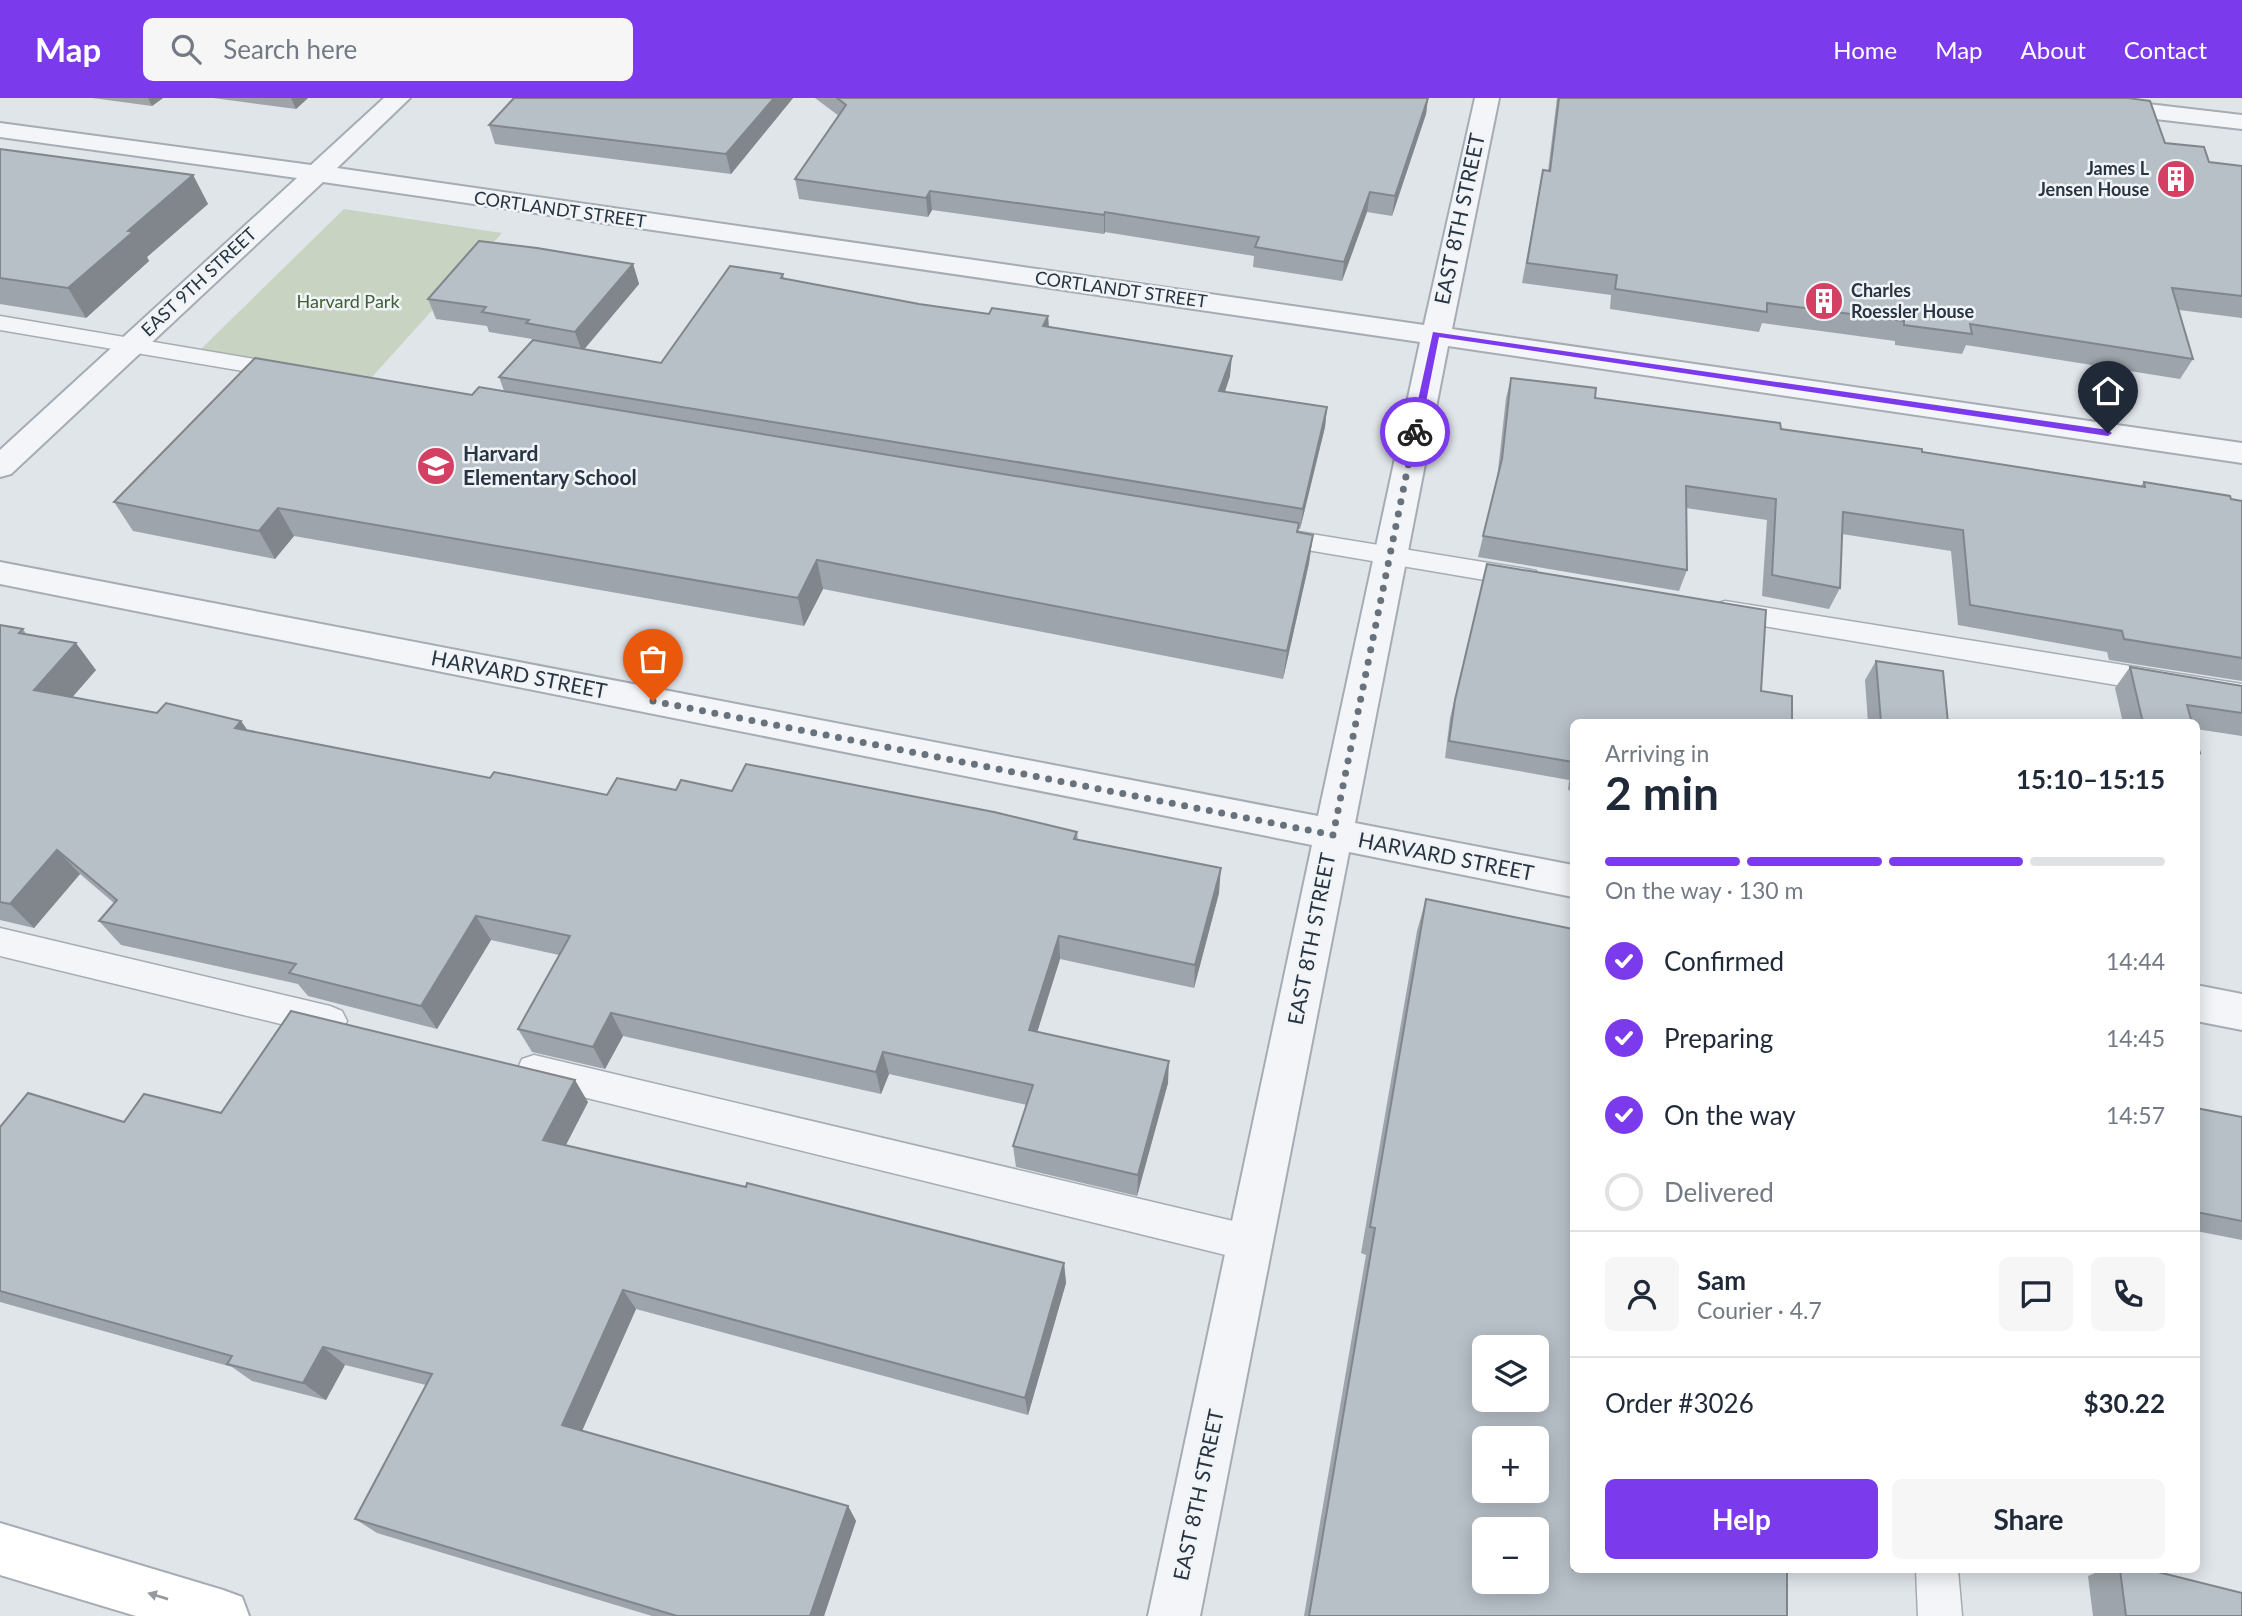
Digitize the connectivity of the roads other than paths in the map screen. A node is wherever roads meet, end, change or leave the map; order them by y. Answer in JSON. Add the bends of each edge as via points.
{"nodes":[{"id":1,"x":398,"y":98,"type":"edge"},
{"id":2,"x":1487,"y":98,"type":"edge"},
{"id":3,"x":2034,"y":98,"type":"edge"},
{"id":4,"x":2242,"y":122,"type":"edge"},
{"id":5,"x":0,"y":130,"type":"edge"},
{"id":6,"x":316,"y":174,"type":"junction"},
{"id":7,"x":0,"y":323,"type":"edge"},
{"id":8,"x":1436,"y":334,"type":"junction"},
{"id":9,"x":132,"y":345,"type":"junction"},
{"id":10,"x":309,"y":375,"type":"edge"},
{"id":11,"x":2242,"y":453,"type":"edge"},
{"id":12,"x":0,"y":467,"type":"edge"},
{"id":13,"x":1238,"y":531,"type":"edge"},
{"id":14,"x":1390,"y":556,"type":"junction"},
{"id":15,"x":0,"y":573,"type":"edge"},
{"id":16,"x":1555,"y":583,"type":"edge"},
{"id":17,"x":1706,"y":608,"type":"edge"},
{"id":18,"x":2242,"y":695,"type":"edge"},
{"id":19,"x":1333,"y":835,"type":"junction"},
{"id":20,"x":1570,"y":880,"type":"edge"},
{"id":21,"x":0,"y":942,"type":"edge"},
{"id":22,"x":2200,"y":1004,"type":"edge"},
{"id":23,"x":2242,"y":1012,"type":"edge"},
{"id":24,"x":367,"y":1030,"type":"edge"},
{"id":25,"x":503,"y":1063,"type":"edge"},
{"id":26,"x":1250,"y":1243,"type":"junction"},
{"id":27,"x":0,"y":1549,"type":"edge"},
{"id":28,"x":1937,"y":1573,"type":"edge"},
{"id":29,"x":223,"y":1616,"type":"edge"},
{"id":30,"x":1174,"y":1616,"type":"edge"},
{"id":31,"x":1940,"y":1616,"type":"edge"}],
"edges":[{"from":1,"to":6,"type":"street","name":"EAST 9TH STREET"},
{"from":2,"to":8,"type":"street","name":"EAST 8TH STREET"},
{"from":3,"to":4,"type":"street"},
{"from":5,"to":6,"type":"street","name":"CORTLANDT STREET"},
{"from":6,"to":8,"type":"street","name":"CORTLANDT STREET"},
{"from":6,"to":9,"type":"street","name":"EAST 9TH STREET"},
{"from":7,"to":9,"type":"lane"},
{"from":8,"to":11,"type":"street","name":"CORTLANDT STREET"},
{"from":8,"to":14,"type":"street","name":"EAST 8TH STREET"},
{"from":9,"to":10,"type":"lane"},
{"from":9,"to":12,"type":"street","name":"EAST 9TH STREET"},
{"from":13,"to":14,"type":"lane"},
{"from":14,"to":16,"type":"lane"},
{"from":14,"to":19,"type":"street","name":"EAST 8TH STREET"},
{"from":15,"to":19,"type":"street","name":"HARVARD STREET"},
{"from":17,"to":18,"type":"lane"},
{"from":19,"to":20,"type":"street","name":"HARVARD STREET"},
{"from":19,"to":26,"type":"street","name":"EAST 8TH STREET"},
{"from":21,"to":24,"type":"lane"},
{"from":22,"to":23,"type":"street"},
{"from":25,"to":26,"type":"lane"},
{"from":26,"to":30,"type":"street","name":"EAST 8TH STREET"},
{"from":29,"to":27,"type":"main road","one_way":true},
{"from":28,"to":31,"type":"lane"}]}
